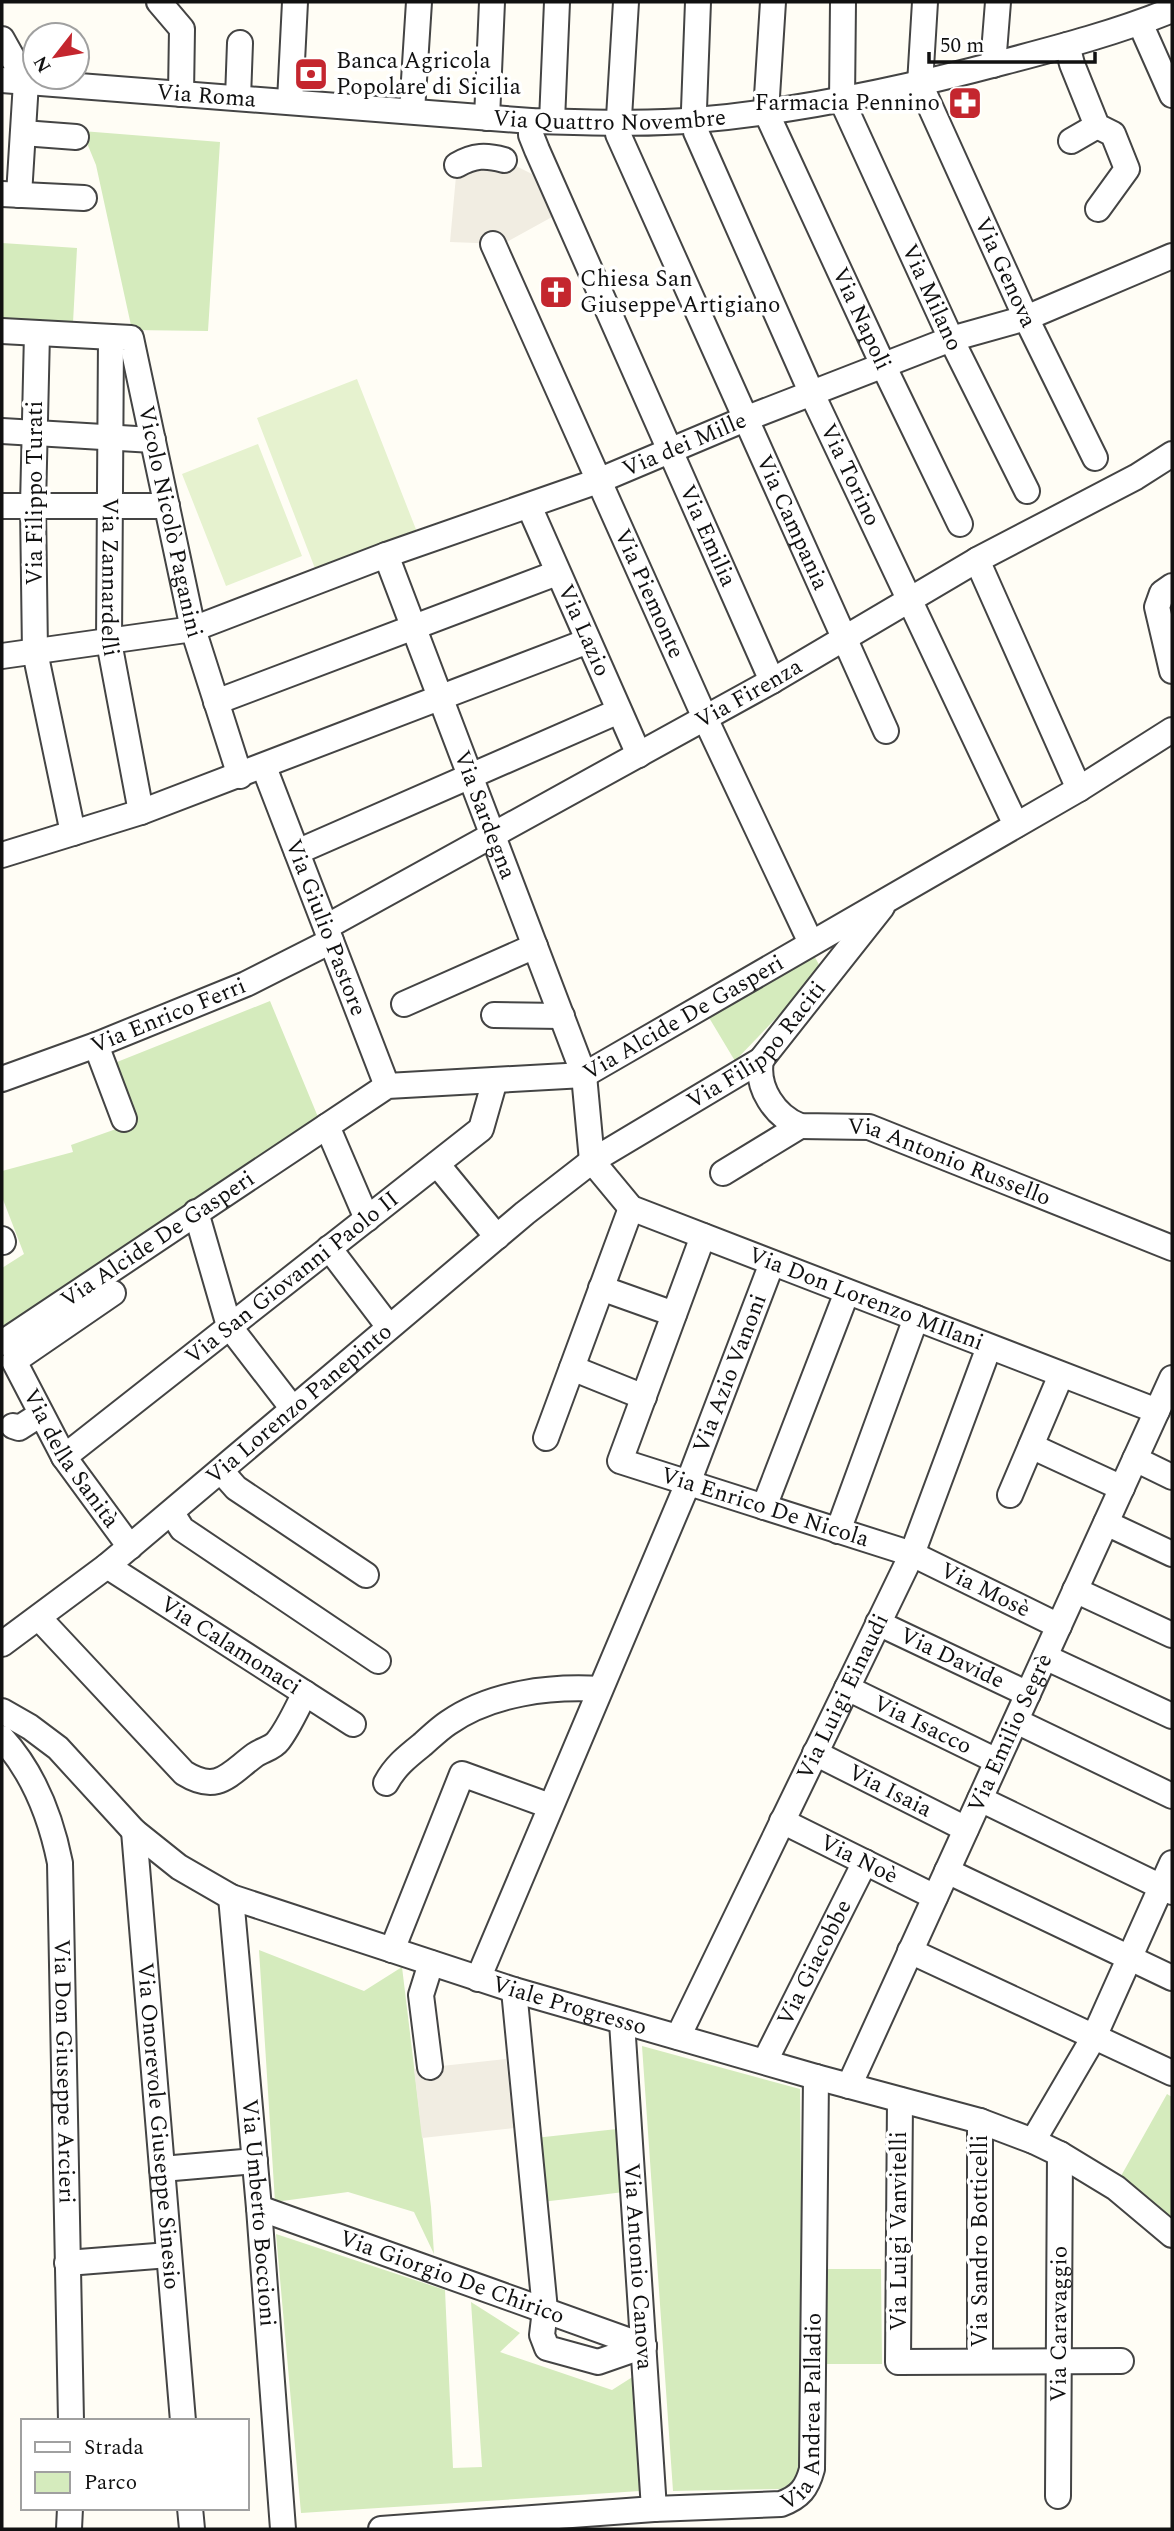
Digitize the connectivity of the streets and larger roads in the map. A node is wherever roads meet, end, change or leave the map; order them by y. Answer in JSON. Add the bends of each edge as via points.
{"nodes":[{"id":1,"x":159,"y":2,"type":"edge"},
{"id":2,"x":295,"y":2,"type":"edge"},
{"id":3,"x":419,"y":2,"type":"edge"},
{"id":4,"x":492,"y":2,"type":"edge"},
{"id":5,"x":557,"y":2,"type":"edge"},
{"id":6,"x":626,"y":2,"type":"edge"},
{"id":7,"x":698,"y":2,"type":"edge"},
{"id":8,"x":773,"y":2,"type":"edge"},
{"id":9,"x":843,"y":2,"type":"edge"},
{"id":10,"x":925,"y":2,"type":"edge"},
{"id":11,"x":998,"y":2,"type":"edge"},
{"id":12,"x":1172,"y":10,"type":"edge"},
{"id":13,"x":1140,"y":23,"type":"junction"},
{"id":14,"x":2,"y":39,"type":"edge"},
{"id":15,"x":240,"y":43,"type":"dead end"},
{"id":16,"x":1067,"y":45,"type":"junction"},
{"id":17,"x":993,"y":65,"type":"junction"},
{"id":18,"x":14,"y":81,"type":"edge"},
{"id":19,"x":920,"y":84,"type":"junction"},
{"id":20,"x":181,"y":94,"type":"junction"},
{"id":21,"x":1172,"y":95,"type":"edge"},
{"id":22,"x":238,"y":97,"type":"junction"},
{"id":23,"x":290,"y":101,"type":"junction"},
{"id":24,"x":842,"y":101,"type":"junction"},
{"id":25,"x":412,"y":111,"type":"junction"},
{"id":26,"x":766,"y":112,"type":"junction"},
{"id":27,"x":487,"y":118,"type":"junction"},
{"id":28,"x":694,"y":120,"type":"junction"},
{"id":29,"x":541,"y":121,"type":"junction"},
{"id":30,"x":619,"y":122,"type":"junction"},
{"id":31,"x":1097,"y":127,"type":"junction"},
{"id":32,"x":23,"y":133,"type":"junction"},
{"id":33,"x":76,"y":137,"type":"dead end"},
{"id":34,"x":1071,"y":141,"type":"dead end"},
{"id":35,"x":504,"y":160,"type":"dead end"},
{"id":36,"x":457,"y":165,"type":"dead end"},
{"id":37,"x":10,"y":195,"type":"edge"},
{"id":38,"x":83,"y":198,"type":"dead end"},
{"id":39,"x":1098,"y":209,"type":"dead end"},
{"id":40,"x":493,"y":244,"type":"dead end"},
{"id":41,"x":1172,"y":256,"type":"edge"},
{"id":42,"x":1026,"y":318,"type":"junction"},
{"id":43,"x":2,"y":331,"type":"edge"},
{"id":44,"x":37,"y":333,"type":"junction"},
{"id":45,"x":121,"y":338,"type":"junction"},
{"id":46,"x":951,"y":339,"type":"junction"},
{"id":47,"x":883,"y":365,"type":"junction"},
{"id":48,"x":812,"y":394,"type":"junction"},
{"id":49,"x":746,"y":419,"type":"junction"},
{"id":50,"x":2,"y":430,"type":"edge"},
{"id":51,"x":35,"y":433,"type":"junction"},
{"id":52,"x":110,"y":438,"type":"junction"},
{"id":53,"x":153,"y":440,"type":"junction"},
{"id":54,"x":670,"y":451,"type":"junction"},
{"id":55,"x":1172,"y":455,"type":"edge"},
{"id":56,"x":1095,"y":458,"type":"dead end"},
{"id":57,"x":598,"y":481,"type":"junction"},
{"id":58,"x":1027,"y":491,"type":"dead end"},
{"id":59,"x":2,"y":506,"type":"edge"},
{"id":60,"x":33,"y":506,"type":"junction"},
{"id":61,"x":110,"y":506,"type":"junction"},
{"id":62,"x":167,"y":506,"type":"junction"},
{"id":63,"x":529,"y":506,"type":"junction"},
{"id":64,"x":960,"y":524,"type":"dead end"},
{"id":65,"x":386,"y":555,"type":"junction"},
{"id":66,"x":976,"y":560,"type":"junction"},
{"id":67,"x":557,"y":573,"type":"junction"},
{"id":68,"x":1172,"y":586,"type":"edge"},
{"id":69,"x":911,"y":600,"type":"junction"},
{"id":70,"x":414,"y":627,"type":"junction"},
{"id":71,"x":192,"y":629,"type":"junction"},
{"id":72,"x":844,"y":638,"type":"junction"},
{"id":73,"x":588,"y":641,"type":"junction"},
{"id":74,"x":109,"y":642,"type":"junction"},
{"id":75,"x":35,"y":652,"type":"junction"},
{"id":76,"x":2,"y":656,"type":"edge"},
{"id":77,"x":1172,"y":671,"type":"edge"},
{"id":78,"x":772,"y":681,"type":"junction"},
{"id":79,"x":441,"y":698,"type":"junction"},
{"id":80,"x":216,"y":702,"type":"junction"},
{"id":81,"x":619,"y":711,"type":"junction"},
{"id":82,"x":705,"y":718,"type":"junction"},
{"id":83,"x":1172,"y":730,"type":"edge"},
{"id":84,"x":886,"y":731,"type":"dead end"},
{"id":85,"x":639,"y":755,"type":"junction"},
{"id":86,"x":264,"y":767,"type":"junction"},
{"id":87,"x":240,"y":776,"type":"junction"},
{"id":88,"x":471,"y":778,"type":"junction"},
{"id":89,"x":1079,"y":789,"type":"junction"},
{"id":90,"x":141,"y":812,"type":"junction"},
{"id":91,"x":1016,"y":825,"type":"junction"},
{"id":92,"x":73,"y":833,"type":"junction"},
{"id":93,"x":493,"y":835,"type":"junction"},
{"id":94,"x":3,"y":850,"type":"edge"},
{"id":95,"x":297,"y":852,"type":"junction"},
{"id":96,"x":890,"y":897,"type":"junction"},
{"id":97,"x":329,"y":934,"type":"junction"},
{"id":98,"x":811,"y":943,"type":"junction"},
{"id":99,"x":535,"y":946,"type":"junction"},
{"id":100,"x":404,"y":1004,"type":"dead end"},
{"id":101,"x":494,"y":1015,"type":"dead end"},
{"id":102,"x":562,"y":1016,"type":"junction"},
{"id":103,"x":96,"y":1045,"type":"junction"},
{"id":104,"x":761,"y":1060,"type":"junction"},
{"id":105,"x":584,"y":1074,"type":"junction"},
{"id":106,"x":2,"y":1079,"type":"edge"},
{"id":107,"x":495,"y":1080,"type":"junction"},
{"id":108,"x":387,"y":1086,"type":"junction"},
{"id":109,"x":124,"y":1119,"type":"dead end"},
{"id":110,"x":327,"y":1126,"type":"junction"},
{"id":111,"x":800,"y":1126,"type":"junction"},
{"id":112,"x":592,"y":1161,"type":"junction"},
{"id":113,"x":437,"y":1164,"type":"junction"},
{"id":114,"x":723,"y":1173,"type":"dead end"},
{"id":115,"x":631,"y":1208,"type":"junction"},
{"id":116,"x":196,"y":1212,"type":"junction"},
{"id":117,"x":367,"y":1219,"type":"junction"},
{"id":118,"x":703,"y":1236,"type":"junction"},
{"id":119,"x":497,"y":1237,"type":"junction"},
{"id":120,"x":329,"y":1248,"type":"junction"},
{"id":121,"x":1172,"y":1248,"type":"edge"},
{"id":122,"x":772,"y":1263,"type":"junction"},
{"id":123,"x":601,"y":1288,"type":"junction"},
{"id":124,"x":847,"y":1292,"type":"junction"},
{"id":125,"x":113,"y":1293,"type":"dead end"},
{"id":126,"x":674,"y":1314,"type":"junction"},
{"id":127,"x":916,"y":1318,"type":"junction"},
{"id":128,"x":229,"y":1326,"type":"junction"},
{"id":129,"x":389,"y":1327,"type":"junction"},
{"id":130,"x":2,"y":1343,"type":"edge"},
{"id":131,"x":989,"y":1347,"type":"junction"},
{"id":132,"x":572,"y":1368,"type":"junction"},
{"id":133,"x":1061,"y":1375,"type":"junction"},
{"id":134,"x":1167,"y":1393,"type":"edge"},
{"id":135,"x":644,"y":1397,"type":"junction"},
{"id":136,"x":293,"y":1409,"type":"junction"},
{"id":137,"x":41,"y":1414,"type":"junction"},
{"id":138,"x":13,"y":1426,"type":"dead end"},
{"id":139,"x":546,"y":1438,"type":"dead end"},
{"id":140,"x":1031,"y":1446,"type":"junction"},
{"id":141,"x":64,"y":1457,"type":"junction"},
{"id":142,"x":1135,"y":1459,"type":"junction"},
{"id":143,"x":221,"y":1471,"type":"junction"},
{"id":144,"x":1172,"y":1477,"type":"edge"},
{"id":145,"x":688,"y":1483,"type":"junction"},
{"id":146,"x":1122,"y":1488,"type":"junction"},
{"id":147,"x":1010,"y":1495,"type":"dead end"},
{"id":148,"x":764,"y":1507,"type":"junction"},
{"id":149,"x":172,"y":1513,"type":"junction"},
{"id":150,"x":1106,"y":1523,"type":"junction"},
{"id":151,"x":838,"y":1531,"type":"junction"},
{"id":152,"x":130,"y":1547,"type":"junction"},
{"id":153,"x":912,"y":1554,"type":"junction"},
{"id":154,"x":1172,"y":1554,"type":"edge"},
{"id":155,"x":107,"y":1566,"type":"junction"},
{"id":156,"x":366,"y":1575,"type":"dead end"},
{"id":157,"x":1075,"y":1590,"type":"junction"},
{"id":158,"x":39,"y":1618,"type":"junction"},
{"id":159,"x":878,"y":1623,"type":"junction"},
{"id":160,"x":1059,"y":1626,"type":"junction"},
{"id":161,"x":1172,"y":1635,"type":"edge"},
{"id":162,"x":2,"y":1644,"type":"edge"},
{"id":163,"x":1045,"y":1657,"type":"junction"},
{"id":164,"x":378,"y":1661,"type":"dead end"},
{"id":165,"x":847,"y":1688,"type":"junction"},
{"id":166,"x":600,"y":1689,"type":"junction"},
{"id":167,"x":305,"y":1693,"type":"junction"},
{"id":168,"x":1028,"y":1694,"type":"junction"},
{"id":169,"x":2,"y":1711,"type":"edge"},
{"id":170,"x":1172,"y":1716,"type":"edge"},
{"id":171,"x":1016,"y":1721,"type":"junction"},
{"id":172,"x":353,"y":1724,"type":"dead end"},
{"id":173,"x":2,"y":1738,"type":"edge"},
{"id":174,"x":816,"y":1753,"type":"junction"},
{"id":175,"x":997,"y":1761,"type":"junction"},
{"id":176,"x":386,"y":1783,"type":"dead end"},
{"id":177,"x":1172,"y":1796,"type":"edge"},
{"id":178,"x":980,"y":1799,"type":"junction"},
{"id":179,"x":551,"y":1806,"type":"junction"},
{"id":180,"x":782,"y":1821,"type":"junction"},
{"id":181,"x":966,"y":1829,"type":"junction"},
{"id":182,"x":134,"y":1831,"type":"junction"},
{"id":183,"x":865,"y":1862,"type":"junction"},
{"id":184,"x":1172,"y":1863,"type":"edge"},
{"id":185,"x":947,"y":1871,"type":"junction"},
{"id":186,"x":1167,"y":1889,"type":"edge"},
{"id":187,"x":231,"y":1897,"type":"junction"},
{"id":188,"x":935,"y":1897,"type":"junction"},
{"id":189,"x":392,"y":1950,"type":"junction"},
{"id":190,"x":910,"y":1951,"type":"junction"},
{"id":191,"x":1130,"y":1958,"type":"junction"},
{"id":192,"x":431,"y":1963,"type":"junction"},
{"id":193,"x":1172,"y":1978,"type":"edge"},
{"id":194,"x":478,"y":1979,"type":"junction"},
{"id":195,"x":514,"y":1990,"type":"junction"},
{"id":196,"x":622,"y":2022,"type":"junction"},
{"id":197,"x":678,"y":2037,"type":"junction"},
{"id":198,"x":1094,"y":2037,"type":"junction"},
{"id":199,"x":765,"y":2062,"type":"junction"},
{"id":200,"x":430,"y":2067,"type":"dead end"},
{"id":201,"x":1172,"y":2073,"type":"edge"},
{"id":202,"x":816,"y":2077,"type":"junction"},
{"id":203,"x":849,"y":2086,"type":"junction"},
{"id":204,"x":900,"y":2100,"type":"junction"},
{"id":205,"x":980,"y":2121,"type":"junction"},
{"id":206,"x":1034,"y":2141,"type":"junction"},
{"id":207,"x":1060,"y":2154,"type":"junction"},
{"id":208,"x":255,"y":2161,"type":"junction"},
{"id":209,"x":162,"y":2169,"type":"junction"},
{"id":210,"x":259,"y":2208,"type":"junction"},
{"id":211,"x":1172,"y":2235,"type":"edge"},
{"id":212,"x":169,"y":2255,"type":"junction"},
{"id":213,"x":67,"y":2263,"type":"junction"},
{"id":214,"x":545,"y":2310,"type":"junction"},
{"id":215,"x":644,"y":2346,"type":"junction"},
{"id":216,"x":980,"y":2361,"type":"junction"},
{"id":217,"x":1059,"y":2361,"type":"junction"},
{"id":218,"x":1121,"y":2361,"type":"dead end"},
{"id":219,"x":71,"y":2419,"type":"edge"},
{"id":220,"x":183,"y":2419,"type":"edge"},
{"id":221,"x":1058,"y":2496,"type":"dead end"},
{"id":222,"x":654,"y":2509,"type":"junction"},
{"id":223,"x":70,"y":2510,"type":"edge"},
{"id":224,"x":190,"y":2510,"type":"edge"},
{"id":225,"x":69,"y":2529,"type":"edge"},
{"id":226,"x":192,"y":2529,"type":"edge"},
{"id":227,"x":283,"y":2529,"type":"edge"},
{"id":228,"x":381,"y":2529,"type":"edge"}],
"edges":[{"from":1,"to":20,"type":"street","via":[[182,29]]},
{"from":2,"to":23,"type":"street"},
{"from":3,"to":25,"type":"street"},
{"from":4,"to":27,"type":"street"},
{"from":5,"to":29,"type":"street","name":"Via Emilia"},
{"from":6,"to":30,"type":"street","name":"Via Campania"},
{"from":7,"to":28,"type":"street"},
{"from":8,"to":26,"type":"street"},
{"from":9,"to":24,"type":"street"},
{"from":10,"to":19,"type":"street"},
{"from":11,"to":17,"type":"street"},
{"from":12,"to":13,"type":"street","name":"Via Quattro Novembre"},
{"from":13,"to":16,"type":"street","name":"Via Quattro Novembre"},
{"from":13,"to":21,"type":"street"},
{"from":14,"to":18,"type":"street"},
{"from":15,"to":22,"type":"street"},
{"from":16,"to":17,"type":"street","name":"Via Quattro Novembre"},
{"from":16,"to":31,"type":"street"},
{"from":17,"to":19,"type":"street","name":"Via Quattro Novembre"},
{"from":18,"to":20,"type":"street","name":"Via Roma"},
{"from":18,"to":32,"type":"street"},
{"from":19,"to":24,"type":"street","name":"Via Quattro Novembre"},
{"from":19,"to":42,"type":"street","name":"Via Genova"},
{"from":20,"to":22,"type":"street","name":"Via Roma"},
{"from":22,"to":23,"type":"street","name":"Via Roma"},
{"from":23,"to":25,"type":"street","name":"Via Roma"},
{"from":24,"to":26,"type":"street","name":"Via Quattro Novembre"},
{"from":24,"to":46,"type":"street","name":"Via Milano"},
{"from":25,"to":27,"type":"street","name":"Via Quattro Novembre"},
{"from":26,"to":28,"type":"street","name":"Via Quattro Novembre"},
{"from":26,"to":47,"type":"street","name":"Via Napoli"},
{"from":27,"to":29,"type":"street","name":"Via Quattro Novembre"},
{"from":28,"to":30,"type":"street","name":"Via Quattro Novembre"},
{"from":28,"to":48,"type":"street","name":"Via Torino"},
{"from":29,"to":30,"type":"street","name":"Via Quattro Novembre"},
{"from":29,"to":54,"type":"street","name":"Via Emilia","via":[[531,135]]},
{"from":30,"to":49,"type":"street","name":"Via Campania","via":[[618,134]]},
{"from":31,"to":34,"type":"street"},
{"from":31,"to":39,"type":"street","via":[[1113,134],[1127,169]]},
{"from":32,"to":33,"type":"street"},
{"from":32,"to":37,"type":"street"},
{"from":35,"to":36,"type":"street","via":[[480,156]]},
{"from":37,"to":38,"type":"street"},
{"from":40,"to":57,"type":"street","name":"Via Piemonte"},
{"from":41,"to":42,"type":"street","name":"Via dei Mille"},
{"from":42,"to":46,"type":"street","name":"Via dei Mille"},
{"from":42,"to":56,"type":"street","name":"Via Genova"},
{"from":43,"to":44,"type":"street"},
{"from":44,"to":45,"type":"street"},
{"from":44,"to":51,"type":"street","name":"Via Filippo Turati"},
{"from":45,"to":52,"type":"street","name":"Via Zannardelli"},
{"from":45,"to":53,"type":"street","name":"Vicolo Nicolò Paganini"},
{"from":46,"to":47,"type":"street","name":"Via dei Mille"},
{"from":46,"to":58,"type":"street","name":"Via Milano"},
{"from":47,"to":48,"type":"street","name":"Via dei Mille"},
{"from":47,"to":64,"type":"street","name":"Via Napoli"},
{"from":48,"to":49,"type":"street","name":"Via dei Mille"},
{"from":48,"to":69,"type":"street","name":"Via Torino"},
{"from":49,"to":54,"type":"street","name":"Via dei Mille"},
{"from":49,"to":72,"type":"street","name":"Via Campania"},
{"from":50,"to":51,"type":"street"},
{"from":51,"to":52,"type":"street"},
{"from":51,"to":60,"type":"street","name":"Via Filippo Turati"},
{"from":52,"to":53,"type":"street"},
{"from":52,"to":61,"type":"street","name":"Via Zannardelli"},
{"from":53,"to":62,"type":"street","name":"Vicolo Nicolò Paganini"},
{"from":54,"to":57,"type":"street","name":"Via dei Mille"},
{"from":54,"to":78,"type":"street","name":"Via Emilia"},
{"from":55,"to":66,"type":"street","name":"Via Firenza"},
{"from":57,"to":63,"type":"street","name":"Via dei Mille"},
{"from":57,"to":82,"type":"street","name":"Via Piemonte"},
{"from":59,"to":60,"type":"street"},
{"from":60,"to":61,"type":"street"},
{"from":60,"to":75,"type":"street","name":"Via Filippo Turati"},
{"from":61,"to":62,"type":"street"},
{"from":61,"to":74,"type":"street","name":"Via Zannardelli"},
{"from":62,"to":71,"type":"street","name":"Vicolo Nicolò Paganini"},
{"from":63,"to":65,"type":"street","name":"Via dei Mille"},
{"from":63,"to":67,"type":"street","name":"Via Lazio"},
{"from":65,"to":70,"type":"street","name":"Via Sardegna"},
{"from":65,"to":71,"type":"street","name":"Via dei Mille"},
{"from":66,"to":69,"type":"street","name":"Via Firenza"},
{"from":66,"to":89,"type":"street"},
{"from":67,"to":70,"type":"street"},
{"from":67,"to":73,"type":"street","name":"Via Lazio"},
{"from":68,"to":77,"type":"street","via":[[1162,593],[1157,607]]},
{"from":69,"to":72,"type":"street","name":"Via Firenza"},
{"from":69,"to":91,"type":"street","name":"Via Torino"},
{"from":70,"to":79,"type":"street","name":"Via Sardegna"},
{"from":70,"to":80,"type":"street"},
{"from":71,"to":74,"type":"street","name":"Via dei Mille"},
{"from":71,"to":80,"type":"street","name":"Vicolo Nicolò Paganini"},
{"from":72,"to":78,"type":"street","name":"Via Firenza"},
{"from":72,"to":84,"type":"street","name":"Via Campania"},
{"from":73,"to":79,"type":"street"},
{"from":73,"to":81,"type":"street","name":"Via Lazio"},
{"from":74,"to":75,"type":"street","name":"Via dei Mille"},
{"from":74,"to":90,"type":"street","name":"Via Zannardelli"},
{"from":75,"to":76,"type":"street","name":"Via dei Mille"},
{"from":75,"to":92,"type":"street","name":"Via Filippo Turati"},
{"from":78,"to":82,"type":"street","name":"Via Firenza"},
{"from":79,"to":86,"type":"street"},
{"from":79,"to":88,"type":"street","name":"Via Sardegna"},
{"from":80,"to":87,"type":"street","name":"Vicolo Nicolò Paganini"},
{"from":81,"to":85,"type":"street","name":"Via Lazio"},
{"from":81,"to":88,"type":"street"},
{"from":82,"to":85,"type":"street","name":"Via Firenza"},
{"from":82,"to":98,"type":"street","name":"Via Piemonte"},
{"from":83,"to":89,"type":"street","name":"Via Alcide De Gasperi"},
{"from":85,"to":93,"type":"street","name":"Via Firenza"},
{"from":86,"to":87,"type":"street"},
{"from":86,"to":95,"type":"street","name":"Via Giulio Pastore"},
{"from":87,"to":90,"type":"street"},
{"from":88,"to":93,"type":"street","name":"Via Sardegna"},
{"from":88,"to":95,"type":"street"},
{"from":89,"to":91,"type":"street","name":"Via Alcide De Gasperi"},
{"from":90,"to":92,"type":"street"},
{"from":91,"to":96,"type":"street","name":"Via Alcide De Gasperi"},
{"from":92,"to":94,"type":"street"},
{"from":93,"to":97,"type":"street","name":"Via Firenza"},
{"from":93,"to":99,"type":"street","name":"Via Sardegna"},
{"from":95,"to":97,"type":"street","name":"Via Giulio Pastore"},
{"from":96,"to":98,"type":"street","name":"Via Alcide De Gasperi"},
{"from":96,"to":104,"type":"street","name":"Via Filippo Raciti"},
{"from":97,"to":103,"type":"street","name":"Via Enrico Ferri","via":[[246,984]]},
{"from":97,"to":108,"type":"street","name":"Via Giulio Pastore"},
{"from":98,"to":105,"type":"street","name":"Via Alcide De Gasperi"},
{"from":99,"to":100,"type":"street"},
{"from":99,"to":102,"type":"street","name":"Via Sardegna"},
{"from":101,"to":102,"type":"street"},
{"from":102,"to":105,"type":"street","name":"Via Sardegna"},
{"from":103,"to":106,"type":"street","name":"Via Enrico Ferri"},
{"from":103,"to":109,"type":"street"},
{"from":104,"to":111,"type":"street","via":[[761,1082],[771,1102],[783,1117]]},
{"from":104,"to":112,"type":"street","name":"Via Filippo Raciti"},
{"from":105,"to":107,"type":"street","name":"Via Alcide De Gasperi"},
{"from":105,"to":112,"type":"street","name":"Via Sardegna"},
{"from":107,"to":108,"type":"street","name":"Via Alcide De Gasperi"},
{"from":107,"to":113,"type":"street","name":"Via San Giovanni Paolo II","via":[[481,1129]]},
{"from":108,"to":110,"type":"street","name":"Via Alcide De Gasperi"},
{"from":110,"to":116,"type":"street","name":"Via Alcide De Gasperi"},
{"from":110,"to":117,"type":"street"},
{"from":111,"to":114,"type":"street"},
{"from":111,"to":121,"type":"street","name":"Via Antonio Russello","via":[[869,1127]]},
{"from":112,"to":115,"type":"street","name":"Via Don Lorenzo MIlani"},
{"from":112,"to":119,"type":"street","name":"Via Lorenzo Panepinto"},
{"from":113,"to":117,"type":"street","name":"Via San Giovanni Paolo II"},
{"from":113,"to":119,"type":"street"},
{"from":115,"to":118,"type":"street","name":"Via Don Lorenzo MIlani"},
{"from":115,"to":123,"type":"street"},
{"from":116,"to":128,"type":"street"},
{"from":116,"to":130,"type":"street","name":"Via Alcide De Gasperi"},
{"from":117,"to":120,"type":"street","name":"Via San Giovanni Paolo II"},
{"from":118,"to":122,"type":"street","name":"Via Don Lorenzo MIlani"},
{"from":118,"to":126,"type":"street"},
{"from":119,"to":129,"type":"street","name":"Via Lorenzo Panepinto"},
{"from":120,"to":128,"type":"street","name":"Via San Giovanni Paolo II"},
{"from":120,"to":129,"type":"street"},
{"from":122,"to":124,"type":"street","name":"Via Don Lorenzo MIlani"},
{"from":122,"to":145,"type":"street","name":"Via Azio Vanoni"},
{"from":123,"to":126,"type":"street"},
{"from":123,"to":132,"type":"street"},
{"from":124,"to":127,"type":"street","name":"Via Don Lorenzo MIlani"},
{"from":124,"to":148,"type":"street"},
{"from":125,"to":137,"type":"street","name":"Via della Sanità","via":[[14,1361]]},
{"from":126,"to":135,"type":"street"},
{"from":127,"to":131,"type":"street","name":"Via Don Lorenzo MIlani"},
{"from":127,"to":151,"type":"street"},
{"from":128,"to":136,"type":"street"},
{"from":128,"to":141,"type":"street","name":"Via San Giovanni Paolo II"},
{"from":129,"to":136,"type":"street","name":"Via Lorenzo Panepinto"},
{"from":131,"to":133,"type":"street","name":"Via Don Lorenzo MIlani"},
{"from":131,"to":153,"type":"street","name":"Via Luigi Einaudi"},
{"from":132,"to":135,"type":"street"},
{"from":132,"to":139,"type":"street"},
{"from":133,"to":134,"type":"street","name":"Via Don Lorenzo MIlani"},
{"from":133,"to":140,"type":"street"},
{"from":134,"to":142,"type":"street","name":"Via Emilio Segrè"},
{"from":135,"to":145,"type":"street","name":"Via Enrico De Nicola","via":[[620,1461]]},
{"from":136,"to":143,"type":"street","name":"Via Lorenzo Panepinto"},
{"from":137,"to":138,"type":"street","via":[[19,1428]]},
{"from":137,"to":141,"type":"street","name":"Via della Sanità"},
{"from":140,"to":146,"type":"street"},
{"from":140,"to":147,"type":"street"},
{"from":141,"to":152,"type":"street","name":"Via della Sanità"},
{"from":142,"to":144,"type":"street"},
{"from":142,"to":146,"type":"street","name":"Via Emilio Segrè"},
{"from":143,"to":149,"type":"street","name":"Via Lorenzo Panepinto"},
{"from":143,"to":156,"type":"street","via":[[236,1488]]},
{"from":145,"to":148,"type":"street","name":"Via Enrico De Nicola"},
{"from":145,"to":166,"type":"street","name":"Via Azio Vanoni"},
{"from":146,"to":150,"type":"street","name":"Via Emilio Segrè"},
{"from":148,"to":151,"type":"street","name":"Via Enrico De Nicola"},
{"from":149,"to":152,"type":"street","name":"Via Lorenzo Panepinto"},
{"from":149,"to":164,"type":"street","via":[[182,1529]]},
{"from":150,"to":154,"type":"street"},
{"from":150,"to":157,"type":"street","name":"Via Emilio Segrè"},
{"from":151,"to":153,"type":"street","name":"Via Enrico De Nicola"},
{"from":152,"to":155,"type":"street","name":"Via Lorenzo Panepinto"},
{"from":153,"to":159,"type":"street","name":"Via Luigi Einaudi"},
{"from":153,"to":160,"type":"street","name":"Via Mosè"},
{"from":155,"to":158,"type":"street","name":"Via Lorenzo Panepinto"},
{"from":155,"to":167,"type":"street","name":"Via Calamonaci"},
{"from":157,"to":160,"type":"street","name":"Via Emilio Segrè"},
{"from":157,"to":161,"type":"street"},
{"from":158,"to":162,"type":"street","name":"Via Lorenzo Panepinto"},
{"from":158,"to":167,"type":"street","via":[[184,1773],[199,1781],[229,1777],[277,1743]]},
{"from":159,"to":165,"type":"street","name":"Via Luigi Einaudi"},
{"from":159,"to":168,"type":"street","name":"Via Davide"},
{"from":160,"to":163,"type":"street","name":"Via Emilio Segrè"},
{"from":163,"to":168,"type":"street","name":"Via Emilio Segrè"},
{"from":163,"to":170,"type":"street"},
{"from":165,"to":174,"type":"street","name":"Via Luigi Einaudi"},
{"from":165,"to":175,"type":"street","name":"Via Isacco"},
{"from":166,"to":176,"type":"street","via":[[574,1687],[518,1694],[482,1705],[448,1722],[395,1767]]},
{"from":166,"to":179,"type":"street","name":"Via Azio Vanoni"},
{"from":167,"to":172,"type":"street","name":"Via Calamonaci"},
{"from":168,"to":171,"type":"street","name":"Via Emilio Segrè"},
{"from":169,"to":182,"type":"street","name":"Viale Progresso","via":[[58,1748]]},
{"from":171,"to":175,"type":"street","name":"Via Emilio Segrè"},
{"from":171,"to":177,"type":"street"},
{"from":173,"to":213,"type":"street","name":"Via Don Giuseppe Arcieri","via":[[47,1815],[60,1863]]},
{"from":174,"to":180,"type":"street","name":"Via Luigi Einaudi"},
{"from":174,"to":181,"type":"street","name":"Via Isaia"},
{"from":175,"to":178,"type":"street","name":"Via Emilio Segrè"},
{"from":178,"to":181,"type":"street","name":"Via Emilio Segrè"},
{"from":178,"to":186,"type":"street"},
{"from":179,"to":189,"type":"street","via":[[461,1774]]},
{"from":179,"to":194,"type":"street","name":"Via Azio Vanoni"},
{"from":180,"to":183,"type":"street","name":"Via Noè"},
{"from":180,"to":197,"type":"street","name":"Via Luigi Einaudi"},
{"from":181,"to":185,"type":"street","name":"Via Emilio Segrè"},
{"from":182,"to":187,"type":"street","name":"Viale Progresso","via":[[178,1867]]},
{"from":182,"to":209,"type":"street","name":"Via Onorevole Giuseppe Sinesio"},
{"from":183,"to":188,"type":"street","name":"Via Noè"},
{"from":183,"to":199,"type":"street","name":"Via Giacobbe"},
{"from":184,"to":186,"type":"street"},
{"from":185,"to":188,"type":"street","name":"Via Emilio Segrè"},
{"from":185,"to":191,"type":"street"},
{"from":186,"to":191,"type":"street"},
{"from":187,"to":189,"type":"street","name":"Viale Progresso"},
{"from":187,"to":208,"type":"street","name":"Via Umberto Boccioni"},
{"from":188,"to":190,"type":"street","name":"Via Emilio Segrè"},
{"from":189,"to":192,"type":"street","name":"Viale Progresso"},
{"from":190,"to":198,"type":"street"},
{"from":190,"to":203,"type":"street","name":"Via Emilio Segrè"},
{"from":191,"to":193,"type":"street"},
{"from":191,"to":198,"type":"street"},
{"from":192,"to":194,"type":"street","name":"Viale Progresso"},
{"from":192,"to":200,"type":"street","via":[[421,1995]]},
{"from":194,"to":195,"type":"street","name":"Viale Progresso"},
{"from":195,"to":196,"type":"street","name":"Viale Progresso"},
{"from":195,"to":214,"type":"street"},
{"from":196,"to":197,"type":"street","name":"Viale Progresso"},
{"from":196,"to":215,"type":"street","name":"Via Antonio Canova"},
{"from":197,"to":199,"type":"street","name":"Viale Progresso"},
{"from":198,"to":201,"type":"street"},
{"from":198,"to":206,"type":"street"},
{"from":199,"to":202,"type":"street","name":"Viale Progresso"},
{"from":202,"to":203,"type":"street","name":"Viale Progresso"},
{"from":202,"to":222,"type":"street","name":"Via Andrea Palladio","via":[[810,2480],[805,2490],[781,2504]]},
{"from":203,"to":204,"type":"street","name":"Viale Progresso"},
{"from":204,"to":205,"type":"street","name":"Viale Progresso"},
{"from":204,"to":216,"type":"street","name":"Via Luigi Vanvitelli","via":[[898,2362]]},
{"from":205,"to":206,"type":"street","name":"Viale Progresso"},
{"from":205,"to":216,"type":"street","name":"Via Sandro Botticelli"},
{"from":206,"to":207,"type":"street","name":"Viale Progresso"},
{"from":207,"to":211,"type":"street","name":"Viale Progresso","via":[[1116,2188]]},
{"from":207,"to":217,"type":"street","name":"Via Caravaggio"},
{"from":208,"to":209,"type":"street"},
{"from":208,"to":210,"type":"street","name":"Via Umberto Boccioni"},
{"from":209,"to":212,"type":"street","name":"Via Onorevole Giuseppe Sinesio"},
{"from":210,"to":214,"type":"street","name":"Via Giorgio De Chirico"},
{"from":210,"to":227,"type":"street","name":"Via Umberto Boccioni"},
{"from":212,"to":213,"type":"street"},
{"from":212,"to":220,"type":"street","name":"Via Onorevole Giuseppe Sinesio"},
{"from":213,"to":219,"type":"street","name":"Via Don Giuseppe Arcieri"},
{"from":214,"to":215,"type":"street","name":"Via Giorgio De Chirico"},
{"from":214,"to":215,"type":"street","via":[[542,2335],[547,2348],[598,2362]]},
{"from":215,"to":222,"type":"street","name":"Via Antonio Canova"},
{"from":216,"to":217,"type":"street"},
{"from":217,"to":218,"type":"street"},
{"from":217,"to":221,"type":"street","name":"Via Caravaggio"},
{"from":222,"to":228,"type":"street","name":"Via Andrea Palladio"},
{"from":223,"to":225,"type":"street"},
{"from":224,"to":226,"type":"street"}]}
